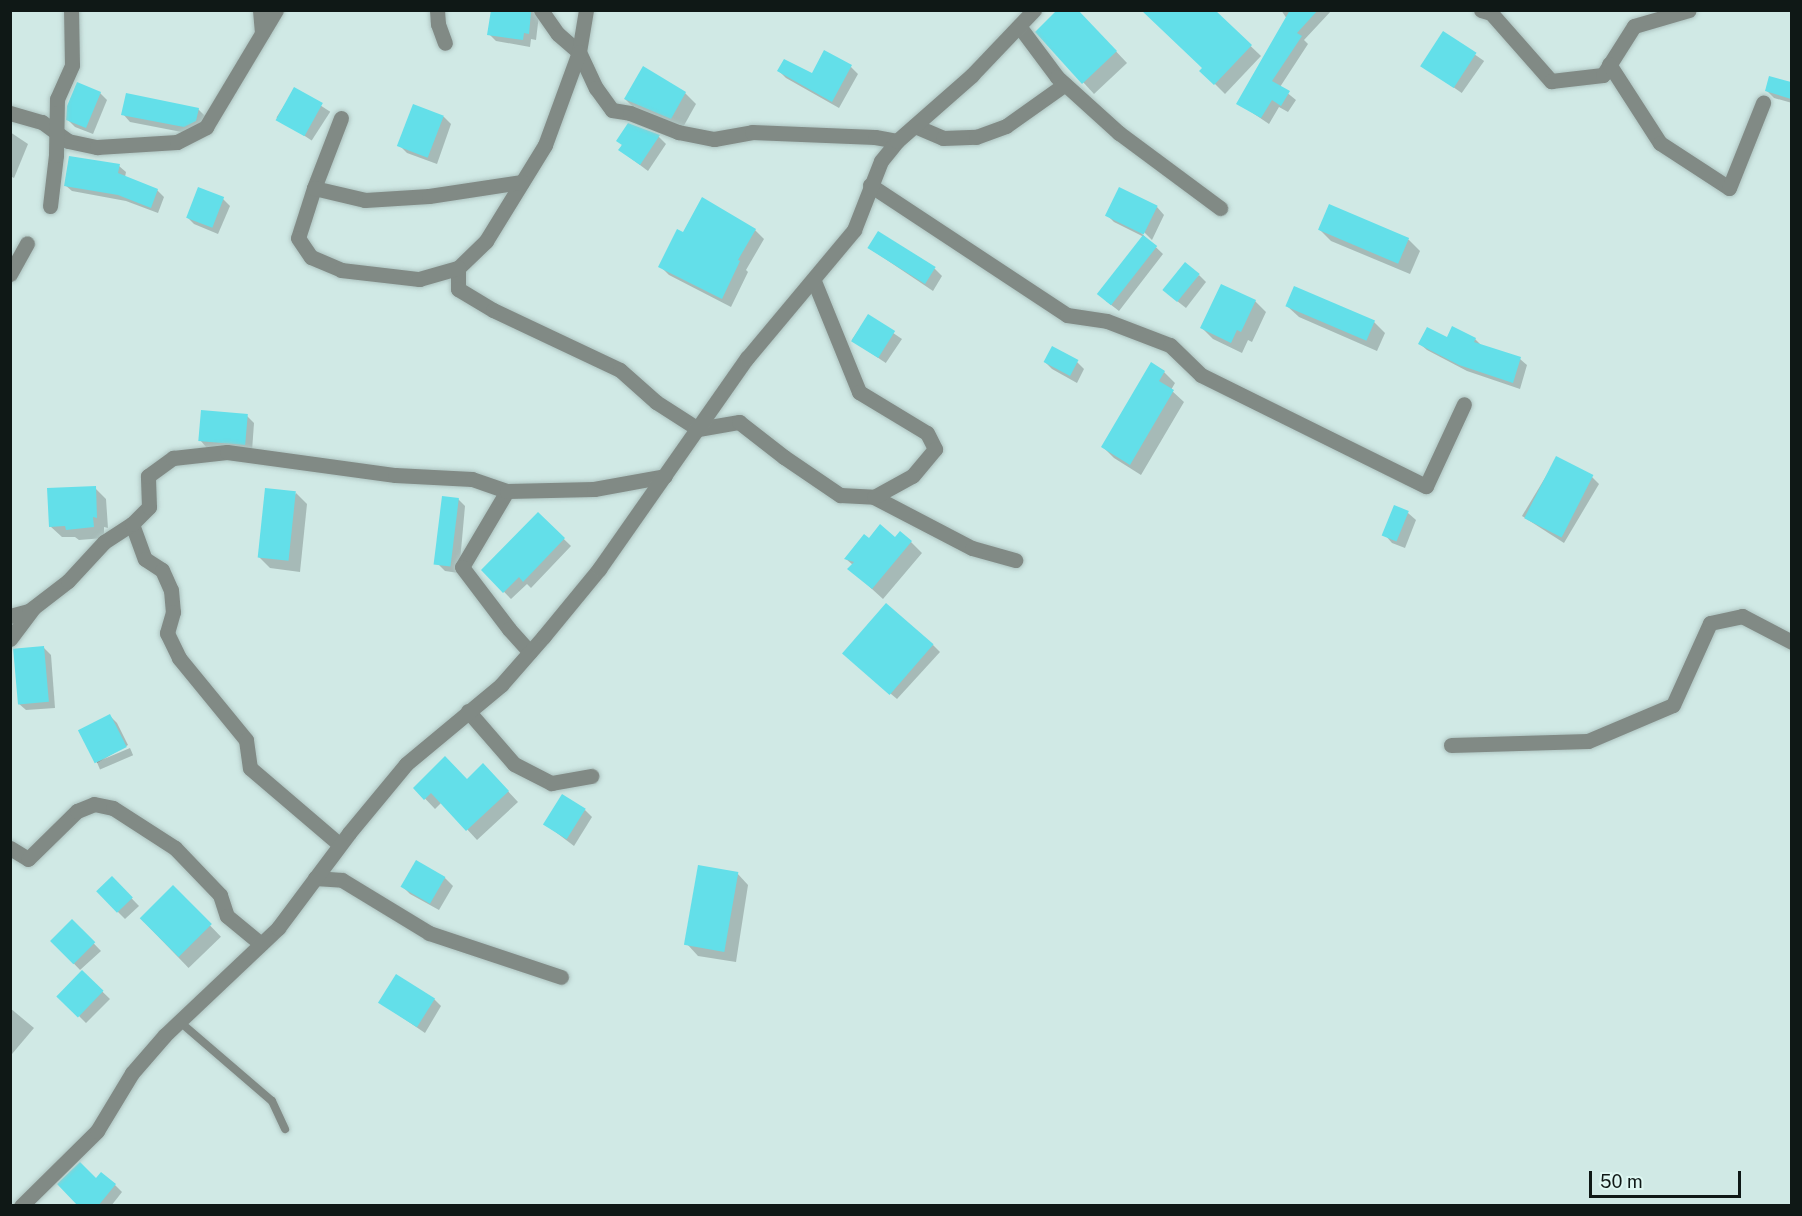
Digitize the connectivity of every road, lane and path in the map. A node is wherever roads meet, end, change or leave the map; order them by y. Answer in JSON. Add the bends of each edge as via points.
{"nodes":[{"id":1,"x":71,"y":10,"type":"edge"},
{"id":2,"x":260,"y":10,"type":"edge"},
{"id":3,"x":276,"y":10,"type":"edge"},
{"id":4,"x":437,"y":10,"type":"edge"},
{"id":5,"x":542,"y":10,"type":"edge"},
{"id":6,"x":586,"y":10,"type":"edge"},
{"id":7,"x":1481,"y":10,"type":"edge"},
{"id":8,"x":1689,"y":10,"type":"edge"},
{"id":9,"x":1031,"y":12,"type":"edge"},
{"id":10,"x":1020,"y":26,"type":"junction"},
{"id":11,"x":262,"y":33,"type":"junction"},
{"id":12,"x":446,"y":43,"type":"dead end"},
{"id":13,"x":579,"y":52,"type":"junction"},
{"id":14,"x":1610,"y":64,"type":"junction"},
{"id":15,"x":1065,"y":84,"type":"junction"},
{"id":16,"x":1763,"y":103,"type":"dead end"},
{"id":17,"x":10,"y":113,"type":"edge"},
{"id":18,"x":341,"y":118,"type":"dead end"},
{"id":19,"x":915,"y":126,"type":"junction"},
{"id":20,"x":57,"y":133,"type":"junction"},
{"id":21,"x":897,"y":141,"type":"junction"},
{"id":22,"x":522,"y":183,"type":"junction"},
{"id":23,"x":870,"y":185,"type":"junction"},
{"id":24,"x":314,"y":188,"type":"junction"},
{"id":25,"x":50,"y":206,"type":"dead end"},
{"id":26,"x":1220,"y":208,"type":"dead end"},
{"id":27,"x":27,"y":243,"type":"dead end"},
{"id":28,"x":458,"y":268,"type":"junction"},
{"id":29,"x":10,"y":274,"type":"edge"},
{"id":30,"x":814,"y":280,"type":"junction"},
{"id":31,"x":1464,"y":404,"type":"dead end"},
{"id":32,"x":698,"y":429,"type":"junction"},
{"id":33,"x":665,"y":476,"type":"junction"},
{"id":34,"x":507,"y":491,"type":"junction"},
{"id":35,"x":874,"y":497,"type":"junction"},
{"id":36,"x":132,"y":524,"type":"junction"},
{"id":37,"x":1015,"y":560,"type":"dead end"},
{"id":38,"x":33,"y":608,"type":"junction"},
{"id":39,"x":10,"y":616,"type":"edge"},
{"id":40,"x":10,"y":639,"type":"edge"},
{"id":41,"x":1791,"y":642,"type":"edge"},
{"id":42,"x":530,"y":652,"type":"junction"},
{"id":43,"x":468,"y":711,"type":"junction"},
{"id":44,"x":1451,"y":745,"type":"dead end"},
{"id":45,"x":591,"y":776,"type":"dead end"},
{"id":46,"x":340,"y":845,"type":"junction"},
{"id":47,"x":10,"y":848,"type":"edge"},
{"id":48,"x":315,"y":878,"type":"junction"},
{"id":49,"x":261,"y":945,"type":"junction"},
{"id":50,"x":561,"y":977,"type":"dead end"},
{"id":51,"x":180,"y":1022,"type":"junction"},
{"id":52,"x":285,"y":1129,"type":"dead end"},
{"id":53,"x":21,"y":1206,"type":"edge"}],
"edges":[{"from":1,"to":20,"type":"street","via":[[72,65],[57,99]]},
{"from":2,"to":11,"type":"street"},
{"from":3,"to":11,"type":"street"},
{"from":4,"to":12,"type":"street"},
{"from":5,"to":13,"type":"street","via":[[558,34]]},
{"from":6,"to":13,"type":"street"},
{"from":7,"to":14,"type":"street","via":[[1491,14],[1551,81],[1603,75]]},
{"from":8,"to":14,"type":"street","via":[[1634,26]]},
{"from":9,"to":10,"type":"street"},
{"from":10,"to":15,"type":"street"},
{"from":10,"to":19,"type":"street"},
{"from":11,"to":20,"type":"street","via":[[206,127],[177,142],[98,147],[68,141]]},
{"from":13,"to":21,"type":"street","via":[[596,88],[612,110],[678,132],[714,139],[752,132]]},
{"from":13,"to":22,"type":"street","via":[[545,145]]},
{"from":14,"to":16,"type":"street","via":[[1660,142],[1729,188]]},
{"from":15,"to":19,"type":"street","via":[[1006,126],[976,137],[943,138]]},
{"from":15,"to":26,"type":"street","via":[[1119,133]]},
{"from":17,"to":20,"type":"street","via":[[42,122]]},
{"from":18,"to":24,"type":"street"},
{"from":19,"to":21,"type":"street"},
{"from":20,"to":25,"type":"street"},
{"from":21,"to":23,"type":"street","via":[[881,161]]},
{"from":22,"to":24,"type":"street","via":[[365,200]]},
{"from":22,"to":28,"type":"street","via":[[486,241]]},
{"from":23,"to":30,"type":"street","via":[[854,230]]},
{"from":23,"to":31,"type":"street","via":[[1066,315],[1107,321],[1170,345],[1201,375],[1426,486]]},
{"from":24,"to":28,"type":"street","via":[[298,238],[311,257],[341,270],[419,279]]},
{"from":27,"to":29,"type":"street"},
{"from":28,"to":32,"type":"street","via":[[458,290],[620,370],[656,402]]},
{"from":30,"to":32,"type":"street","via":[[747,358]]},
{"from":30,"to":35,"type":"street","via":[[859,392],[927,433],[935,449],[912,476]]},
{"from":32,"to":33,"type":"street"},
{"from":32,"to":35,"type":"street","via":[[739,422],[840,495]]},
{"from":33,"to":34,"type":"street","via":[[594,489]]},
{"from":33,"to":42,"type":"street","via":[[599,569]]},
{"from":34,"to":36,"type":"street","via":[[472,478],[395,475],[227,452],[173,458],[148,476],[149,507]]},
{"from":34,"to":42,"type":"street","via":[[462,567]]},
{"from":35,"to":37,"type":"street","via":[[972,548]]},
{"from":36,"to":38,"type":"street","via":[[104,542],[68,581]]},
{"from":36,"to":46,"type":"street","via":[[145,559],[162,570],[171,590],[173,612],[167,633],[175,650],[246,740],[250,768]]},
{"from":38,"to":39,"type":"street"},
{"from":38,"to":40,"type":"street"},
{"from":41,"to":44,"type":"street","via":[[1742,616],[1710,623],[1673,705],[1588,741]]},
{"from":42,"to":43,"type":"street","via":[[501,685]]},
{"from":43,"to":45,"type":"street","via":[[514,764],[551,783]]},
{"from":43,"to":46,"type":"street","via":[[406,764]]},
{"from":46,"to":48,"type":"street"},
{"from":47,"to":49,"type":"street","via":[[28,859],[77,811],[94,804],[113,808],[176,848],[220,895],[227,916]]},
{"from":48,"to":49,"type":"street"},
{"from":48,"to":50,"type":"street","via":[[342,880],[429,933]]},
{"from":49,"to":51,"type":"street"},
{"from":51,"to":52,"type":"lane","via":[[272,1101]]},
{"from":51,"to":53,"type":"street","via":[[132,1073],[97,1131]]}]}
